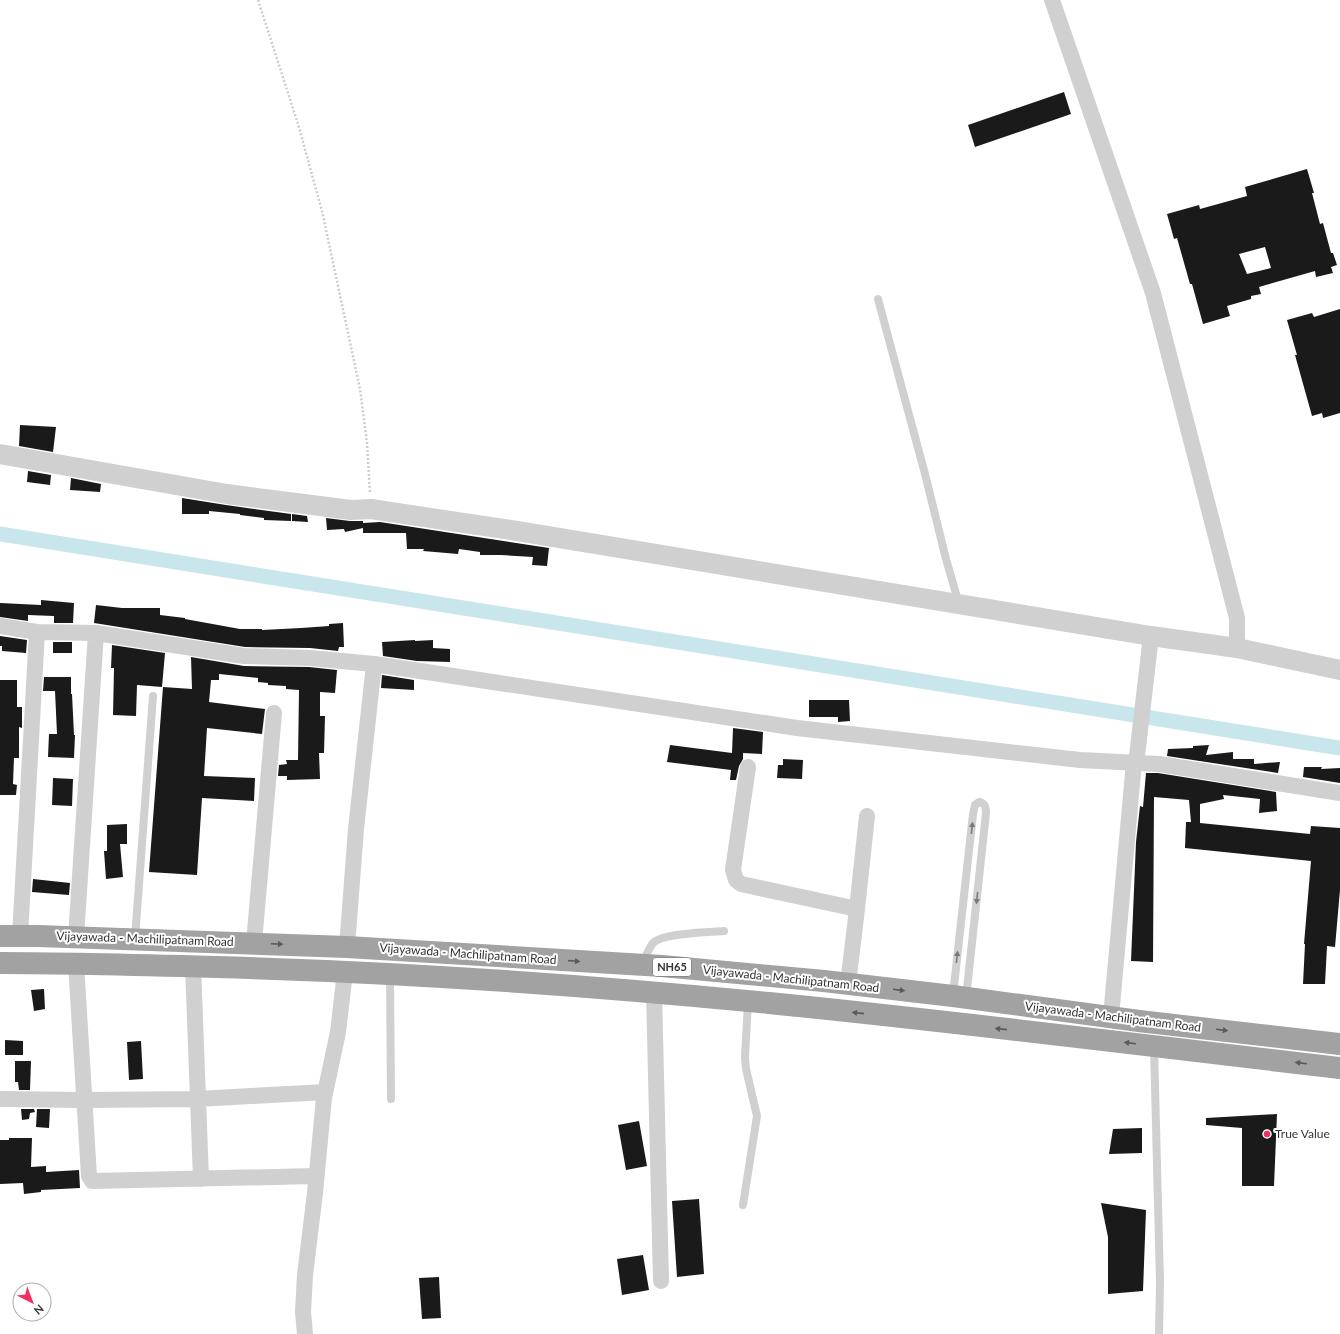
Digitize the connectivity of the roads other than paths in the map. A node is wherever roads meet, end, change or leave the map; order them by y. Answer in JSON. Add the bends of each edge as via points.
{"nodes":[{"id":1,"x":1052,"y":0,"type":"edge"},
{"id":2,"x":878,"y":299,"type":"dead end"},
{"id":3,"x":0,"y":454,"type":"edge"},
{"id":4,"x":959,"y":604,"type":"junction"},
{"id":5,"x":0,"y":626,"type":"edge"},
{"id":6,"x":37,"y":632,"type":"junction"},
{"id":7,"x":96,"y":634,"type":"junction"},
{"id":8,"x":1150,"y":645,"type":"junction"},
{"id":9,"x":1237,"y":648,"type":"junction"},
{"id":10,"x":374,"y":664,"type":"junction"},
{"id":11,"x":1340,"y":670,"type":"edge"},
{"id":12,"x":153,"y":696,"type":"dead end"},
{"id":13,"x":274,"y":713,"type":"dead end"},
{"id":14,"x":1135,"y":759,"type":"junction"},
{"id":15,"x":748,"y":767,"type":"dead end"},
{"id":16,"x":1340,"y":793,"type":"edge"},
{"id":17,"x":866,"y":816,"type":"dead end"},
{"id":18,"x":858,"y":910,"type":"junction"},
{"id":19,"x":724,"y":931,"type":"dead end"},
{"id":20,"x":10,"y":936,"type":"edge"},
{"id":21,"x":76,"y":937,"type":"junction"},
{"id":22,"x":135,"y":939,"type":"junction"},
{"id":23,"x":254,"y":943,"type":"junction"},
{"id":24,"x":347,"y":947,"type":"junction"},
{"id":25,"x":0,"y":963,"type":"edge"},
{"id":26,"x":76,"y":963,"type":"junction"},
{"id":27,"x":641,"y":965,"type":"junction"},
{"id":28,"x":193,"y":966,"type":"junction"},
{"id":29,"x":345,"y":972,"type":"junction"},
{"id":30,"x":390,"y":974,"type":"junction"},
{"id":31,"x":848,"y":984,"type":"junction"},
{"id":32,"x":654,"y":993,"type":"junction"},
{"id":33,"x":960,"y":997,"type":"junction"},
{"id":34,"x":748,"y":1001,"type":"junction"},
{"id":35,"x":1111,"y":1017,"type":"junction"},
{"id":36,"x":1340,"y":1044,"type":"edge"},
{"id":37,"x":1154,"y":1046,"type":"junction"},
{"id":38,"x":1340,"y":1068,"type":"edge"},
{"id":39,"x":325,"y":1092,"type":"junction"},
{"id":40,"x":197,"y":1098,"type":"junction"},
{"id":41,"x":391,"y":1098,"type":"dead end"},
{"id":42,"x":0,"y":1100,"type":"edge"},
{"id":43,"x":84,"y":1100,"type":"junction"},
{"id":44,"x":316,"y":1176,"type":"junction"},
{"id":45,"x":201,"y":1179,"type":"junction"},
{"id":46,"x":743,"y":1205,"type":"dead end"},
{"id":47,"x":661,"y":1281,"type":"dead end"},
{"id":48,"x":305,"y":1334,"type":"edge"},
{"id":49,"x":1159,"y":1334,"type":"edge"}],
"edges":[{"from":1,"to":9,"type":"street","via":[[1153,293],[1237,618]]},
{"from":2,"to":4,"type":"lane"},
{"from":3,"to":4,"type":"street","via":[[227,494],[351,510],[371,509]]},
{"from":4,"to":8,"type":"street"},
{"from":5,"to":6,"type":"street"},
{"from":6,"to":7,"type":"street"},
{"from":6,"to":20,"type":"street"},
{"from":7,"to":10,"type":"street","via":[[244,656],[310,658]]},
{"from":7,"to":21,"type":"street"},
{"from":8,"to":9,"type":"street"},
{"from":8,"to":14,"type":"street"},
{"from":9,"to":11,"type":"street"},
{"from":10,"to":14,"type":"street","via":[[797,728],[1065,759]]},
{"from":10,"to":24,"type":"street","via":[[356,829]]},
{"from":12,"to":22,"type":"lane"},
{"from":13,"to":23,"type":"street"},
{"from":14,"to":16,"type":"street"},
{"from":14,"to":35,"type":"street"},
{"from":15,"to":18,"type":"street","via":[[732,870],[736,880],[741,884]]},
{"from":17,"to":18,"type":"street"},
{"from":18,"to":31,"type":"street"},
{"from":19,"to":27,"type":"lane","via":[[659,939],[654,942]]},
{"from":20,"to":21,"type":"highway","name":"Vijayawada - Machilipatnam Road","number":"NH65"},
{"from":21,"to":22,"type":"highway","name":"Vijayawada - Machilipatnam Road","number":"NH65"},
{"from":22,"to":23,"type":"highway","name":"Vijayawada - Machilipatnam Road","number":"NH65"},
{"from":23,"to":24,"type":"highway","name":"Vijayawada - Machilipatnam Road","number":"NH65","one_way":true},
{"from":24,"to":27,"type":"highway","name":"Vijayawada - Machilipatnam Road","number":"NH65","one_way":true},
{"from":25,"to":26,"type":"highway","name":"Vijayawada - Machilipatnam Road","number":"NH65"},
{"from":26,"to":28,"type":"highway","name":"Vijayawada - Machilipatnam Road","number":"NH65"},
{"from":26,"to":43,"type":"street"},
{"from":27,"to":31,"type":"highway","name":"Vijayawada - Machilipatnam Road","number":"NH65"},
{"from":28,"to":29,"type":"highway","name":"Vijayawada - Machilipatnam Road","number":"NH65"},
{"from":28,"to":40,"type":"street"},
{"from":29,"to":30,"type":"highway","name":"Vijayawada - Machilipatnam Road","number":"NH65"},
{"from":29,"to":39,"type":"street","via":[[338,1032]]},
{"from":30,"to":32,"type":"highway","name":"Vijayawada - Machilipatnam Road","number":"NH65"},
{"from":30,"to":41,"type":"lane"},
{"from":31,"to":33,"type":"highway","name":"Vijayawada - Machilipatnam Road","number":"NH65","one_way":true},
{"from":32,"to":34,"type":"highway","name":"Vijayawada - Machilipatnam Road","number":"NH65"},
{"from":32,"to":47,"type":"street"},
{"from":33,"to":33,"type":"lane","one_way":true,"via":[[973,814],[975,805],[982,802],[986,813]]},
{"from":33,"to":35,"type":"highway","name":"Vijayawada - Machilipatnam Road","number":"NH65"},
{"from":37,"to":34,"type":"highway","name":"Vijayawada - Machilipatnam Road","number":"NH65","one_way":true},
{"from":34,"to":46,"type":"lane","via":[[745,1057],[757,1116]]},
{"from":35,"to":36,"type":"highway","name":"Vijayawada - Machilipatnam Road","number":"NH65","one_way":true},
{"from":38,"to":37,"type":"highway","name":"Vijayawada - Machilipatnam Road","number":"NH65","one_way":true},
{"from":37,"to":49,"type":"lane"},
{"from":39,"to":40,"type":"street"},
{"from":39,"to":44,"type":"street"},
{"from":40,"to":43,"type":"street"},
{"from":40,"to":45,"type":"street"},
{"from":42,"to":43,"type":"street"},
{"from":43,"to":45,"type":"street","via":[[88,1176],[92,1181]]},
{"from":44,"to":45,"type":"street"},
{"from":44,"to":48,"type":"street","via":[[305,1275]]}]}
